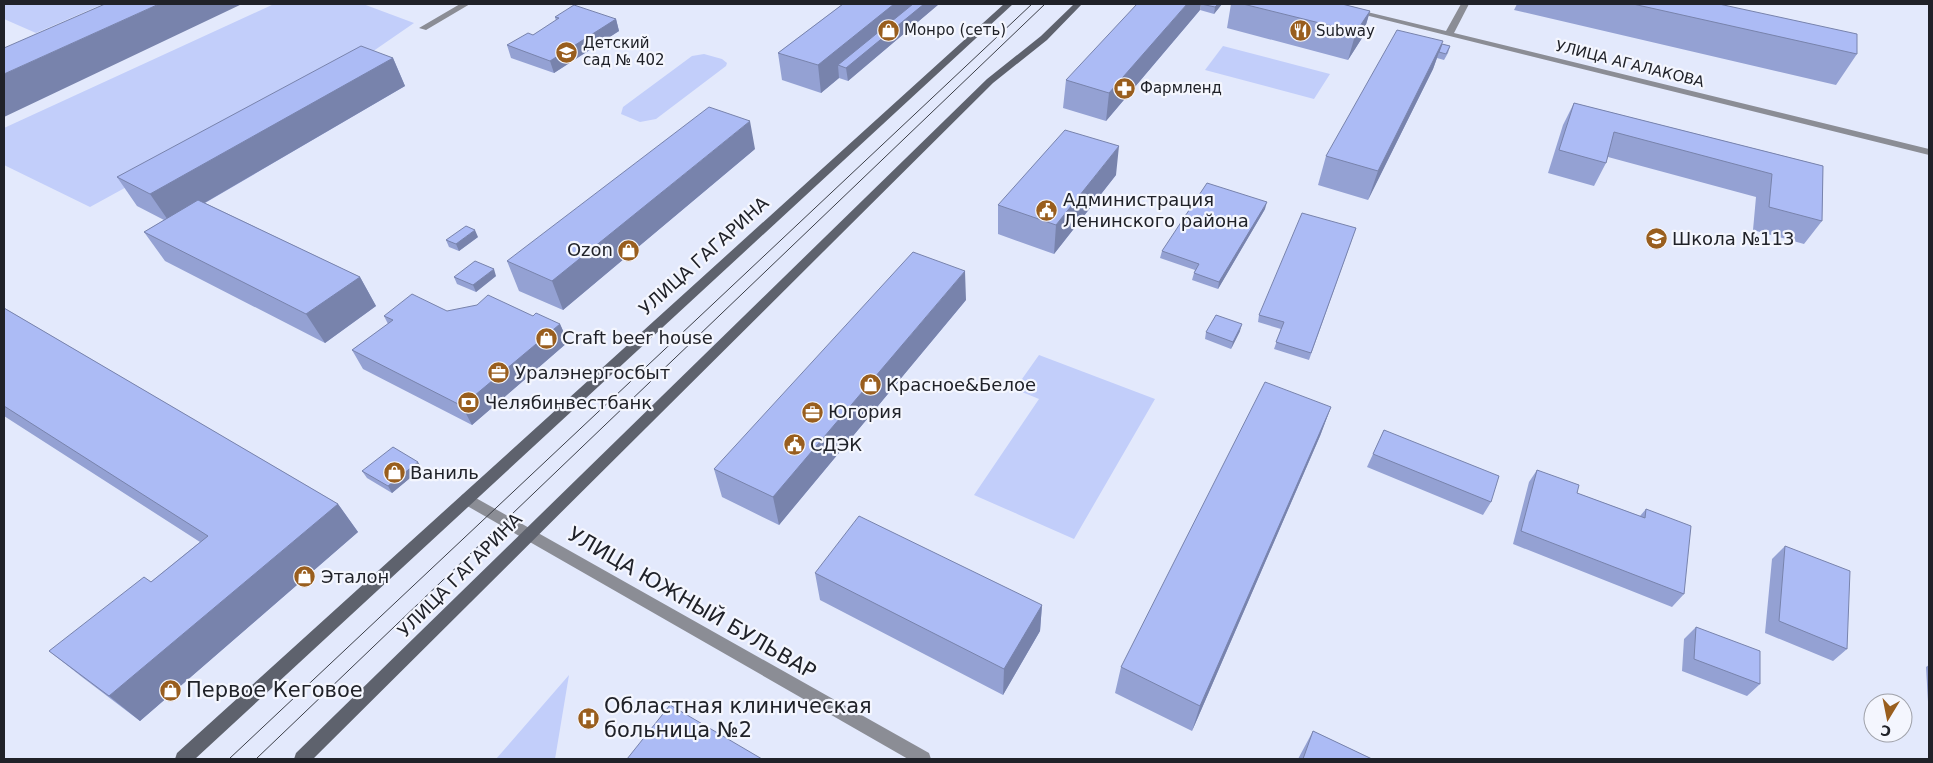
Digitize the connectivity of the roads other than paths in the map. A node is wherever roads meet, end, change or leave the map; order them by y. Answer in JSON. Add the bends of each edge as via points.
{"nodes":[{"id":1,"x":466,"y":4,"type":"edge"},
{"id":2,"x":1009,"y":4,"type":"edge"},
{"id":3,"x":1078,"y":4,"type":"edge"},
{"id":4,"x":1325,"y":4,"type":"edge"},
{"id":5,"x":1466,"y":4,"type":"edge"},
{"id":6,"x":423,"y":28,"type":"dead end"},
{"id":7,"x":1449,"y":34,"type":"junction"},
{"id":8,"x":1929,"y":152,"type":"edge"},
{"id":9,"x":467,"y":499,"type":"junction"},
{"id":10,"x":529,"y":534,"type":"junction"},
{"id":11,"x":183,"y":759,"type":"edge"},
{"id":12,"x":302,"y":759,"type":"edge"},
{"id":13,"x":923,"y":759,"type":"edge"}],
"edges":[{"from":1,"to":6,"type":"street"},
{"from":2,"to":9,"type":"main road","name":"УЛИЦА ГАГАРИНА"},
{"from":3,"to":10,"type":"main road","name":"УЛИЦА ГАГАРИНА","via":[[1044,38],[983,88]]},
{"from":4,"to":7,"type":"street","name":"УЛИЦА АГАЛАКОВА"},
{"from":5,"to":7,"type":"street"},
{"from":7,"to":8,"type":"street","name":"УЛИЦА АГАЛАКОВА"},
{"from":9,"to":10,"type":"street","name":"УЛИЦА ЮЖНЫЙ БУЛЬВАР"},
{"from":9,"to":11,"type":"main road","name":"УЛИЦА ГАГАРИНА"},
{"from":10,"to":12,"type":"main road","name":"УЛИЦА ГАГАРИНА"},
{"from":10,"to":13,"type":"street","name":"УЛИЦА ЮЖНЫЙ БУЛЬВАР"}]}
